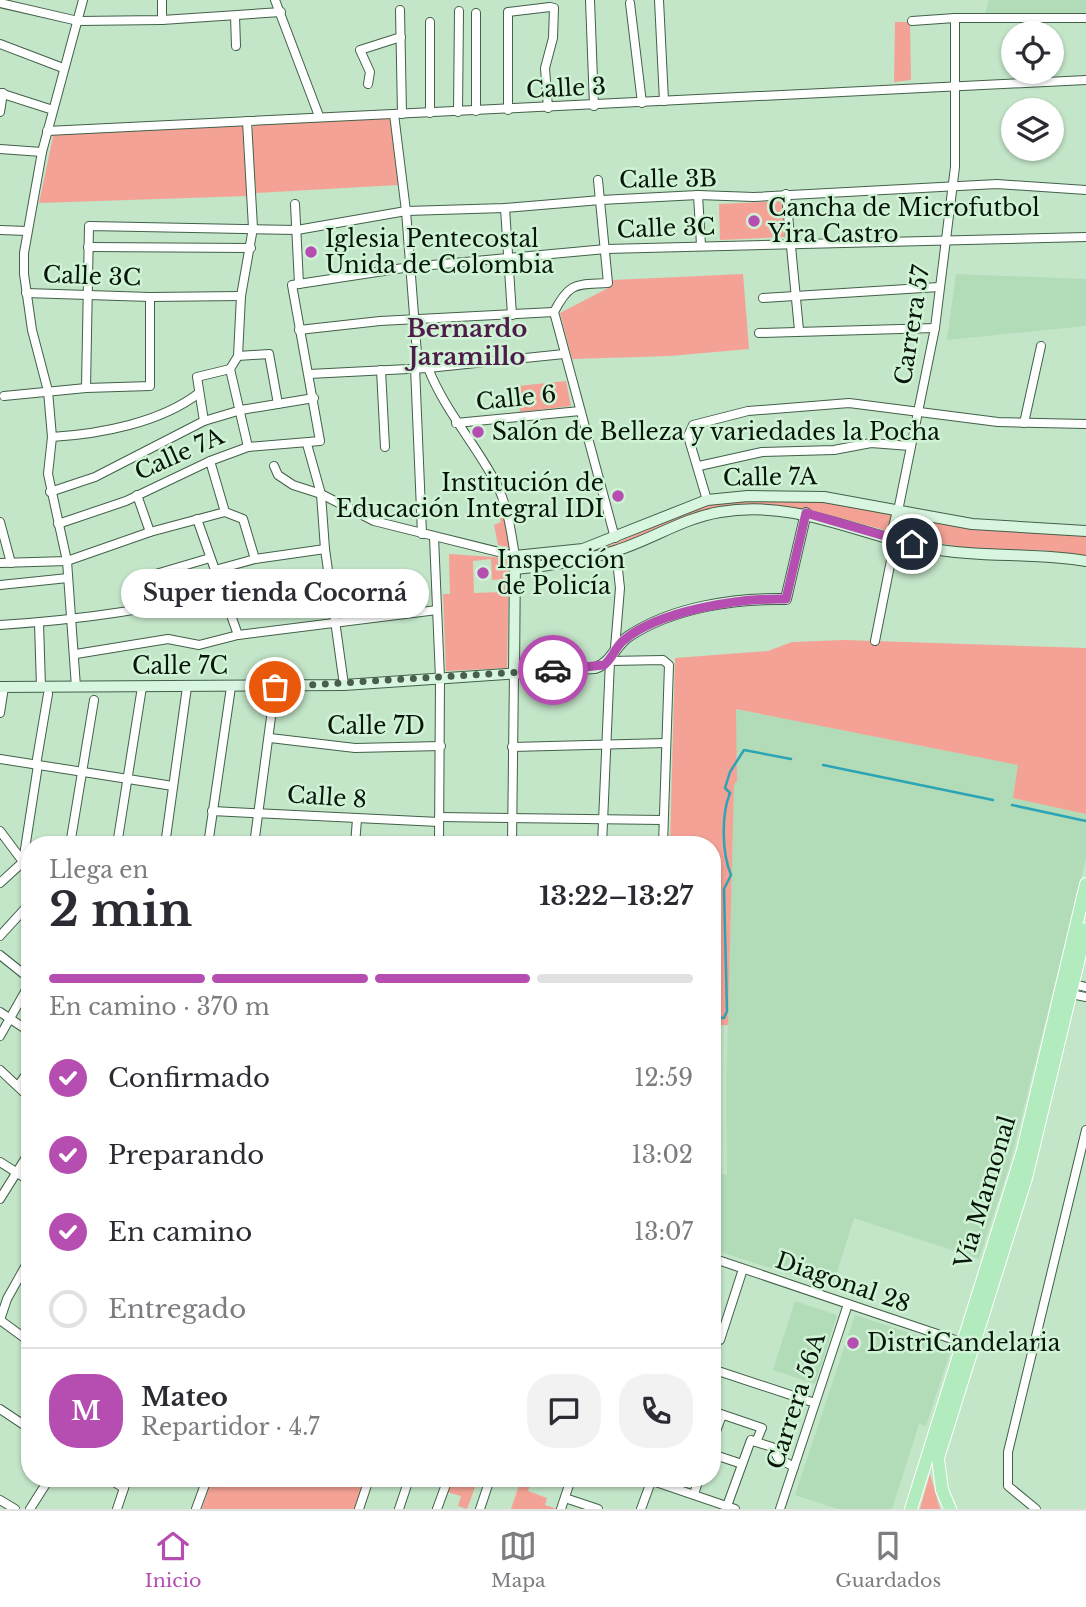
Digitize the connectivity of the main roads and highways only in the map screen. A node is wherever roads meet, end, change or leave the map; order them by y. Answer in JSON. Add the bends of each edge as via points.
{"nodes":[{"id":1,"x":1086,"y":884,"type":"edge"},
{"id":2,"x":1086,"y":929,"type":"edge"},
{"id":3,"x":1083,"y":957,"type":"edge"},
{"id":4,"x":1077,"y":988,"type":"edge"},
{"id":5,"x":911,"y":1509,"type":"edge"},
{"id":6,"x":950,"y":1509,"type":"edge"}],
"edges":[{"from":1,"to":5,"type":"main road","name":"Vía Mamonal","via":[[1023,1150]]},
{"from":2,"to":3,"type":"main road","name":"Vía Mamonal"},
{"from":3,"to":4,"type":"main road","name":"Vía Mamonal"},
{"from":4,"to":6,"type":"main road","name":"Vía Mamonal","via":[[1026,1178],[938,1458]]}]}
